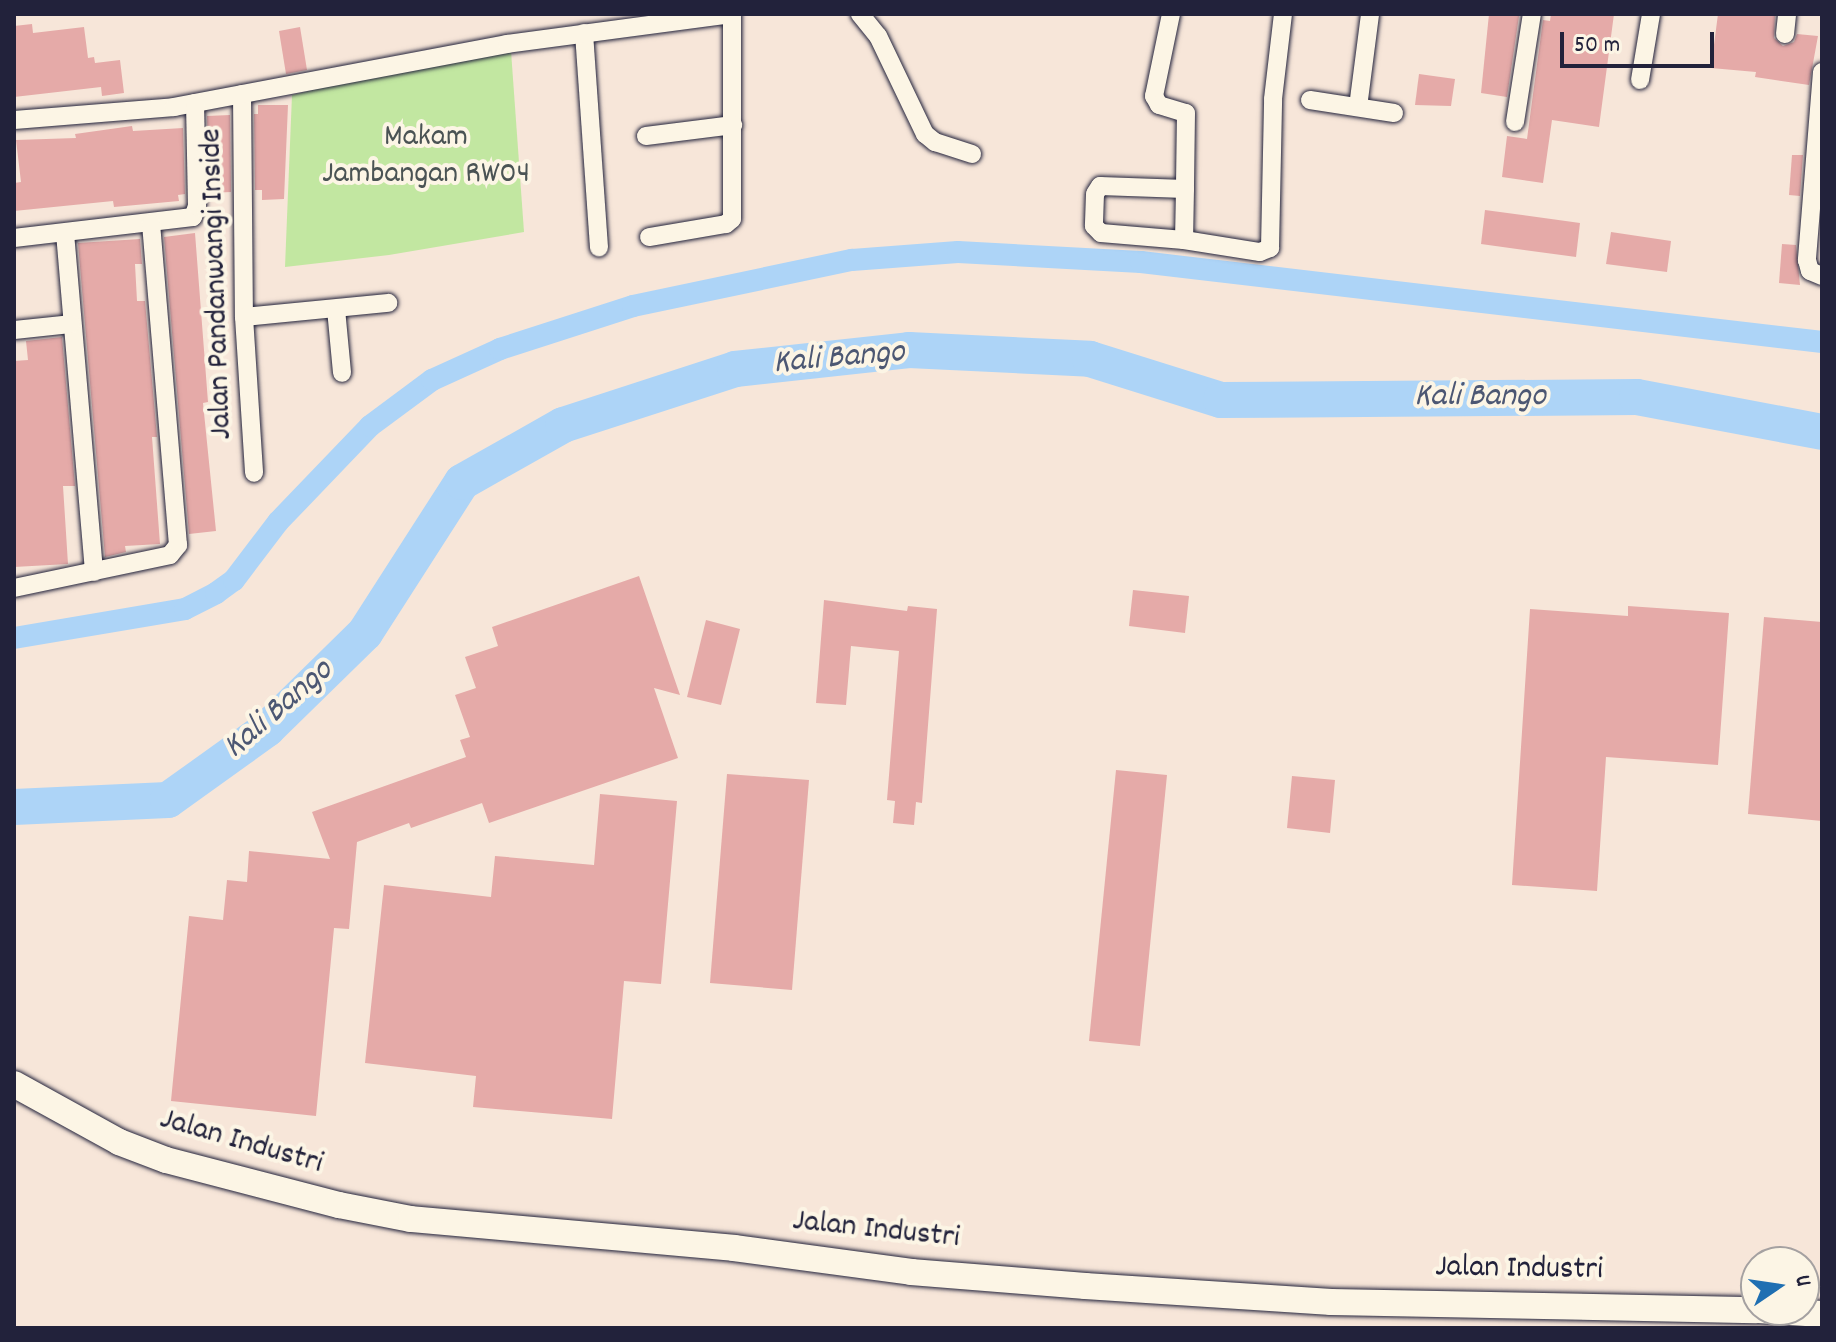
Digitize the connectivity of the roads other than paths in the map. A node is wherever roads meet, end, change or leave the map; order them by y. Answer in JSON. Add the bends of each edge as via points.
{"nodes":[{"id":1,"x":860,"y":14,"type":"edge"},
{"id":2,"x":1171,"y":14,"type":"edge"},
{"id":3,"x":1283,"y":14,"type":"edge"},
{"id":4,"x":1370,"y":14,"type":"edge"},
{"id":5,"x":1532,"y":14,"type":"edge"},
{"id":6,"x":1651,"y":14,"type":"edge"},
{"id":7,"x":1787,"y":14,"type":"edge"},
{"id":8,"x":584,"y":33,"type":"junction"},
{"id":9,"x":1785,"y":34,"type":"dead end"},
{"id":10,"x":1822,"y":72,"type":"edge"},
{"id":11,"x":1640,"y":80,"type":"dead end"},
{"id":12,"x":242,"y":94,"type":"junction"},
{"id":13,"x":1310,"y":100,"type":"dead end"},
{"id":14,"x":195,"y":103,"type":"junction"},
{"id":15,"x":1358,"y":107,"type":"junction"},
{"id":16,"x":1394,"y":113,"type":"dead end"},
{"id":17,"x":14,"y":120,"type":"edge"},
{"id":18,"x":1515,"y":122,"type":"dead end"},
{"id":19,"x":733,"y":125,"type":"junction"},
{"id":20,"x":646,"y":136,"type":"dead end"},
{"id":21,"x":972,"y":154,"type":"dead end"},
{"id":22,"x":1185,"y":189,"type":"junction"},
{"id":23,"x":151,"y":224,"type":"junction"},
{"id":24,"x":65,"y":233,"type":"junction"},
{"id":25,"x":649,"y":237,"type":"dead end"},
{"id":26,"x":14,"y":238,"type":"edge"},
{"id":27,"x":1184,"y":240,"type":"junction"},
{"id":28,"x":599,"y":247,"type":"dead end"},
{"id":29,"x":1822,"y":276,"type":"edge"},
{"id":30,"x":388,"y":303,"type":"dead end"},
{"id":31,"x":336,"y":309,"type":"junction"},
{"id":32,"x":244,"y":317,"type":"junction"},
{"id":33,"x":71,"y":324,"type":"junction"},
{"id":34,"x":14,"y":330,"type":"edge"},
{"id":35,"x":342,"y":373,"type":"dead end"},
{"id":36,"x":254,"y":473,"type":"dead end"},
{"id":37,"x":94,"y":572,"type":"junction"},
{"id":38,"x":14,"y":588,"type":"edge"},
{"id":39,"x":14,"y":1084,"type":"edge"},
{"id":40,"x":1740,"y":1310,"type":"edge"}],
"edges":[{"from":1,"to":21,"type":"street","via":[[878,36],[925,134]]},
{"from":2,"to":22,"type":"street","via":[[1154,96],[1159,105],[1186,113]]},
{"from":3,"to":27,"type":"street","via":[[1273,99],[1272,245],[1260,252]]},
{"from":4,"to":15,"type":"street"},
{"from":5,"to":18,"type":"street"},
{"from":6,"to":11,"type":"street"},
{"from":7,"to":9,"type":"street"},
{"from":8,"to":12,"type":"street"},
{"from":8,"to":19,"type":"street","via":[[732,14]]},
{"from":8,"to":28,"type":"street"},
{"from":10,"to":29,"type":"street","via":[[1807,260],[1810,271]]},
{"from":12,"to":14,"type":"street"},
{"from":12,"to":32,"type":"street","name":"Jalan Pandanwangi Inside"},
{"from":13,"to":15,"type":"street"},
{"from":14,"to":17,"type":"street"},
{"from":14,"to":23,"type":"street","via":[[196,214]]},
{"from":15,"to":16,"type":"street"},
{"from":19,"to":20,"type":"street"},
{"from":19,"to":25,"type":"street","via":[[732,219]]},
{"from":22,"to":27,"type":"street"},
{"from":22,"to":27,"type":"street","via":[[1098,187],[1094,226],[1101,233]]},
{"from":23,"to":24,"type":"street"},
{"from":23,"to":37,"type":"street","via":[[178,545],[170,555]]},
{"from":24,"to":26,"type":"street"},
{"from":24,"to":33,"type":"street"},
{"from":30,"to":31,"type":"street"},
{"from":31,"to":32,"type":"street"},
{"from":31,"to":35,"type":"street"},
{"from":32,"to":36,"type":"street","name":"Jalan Pandanwangi Inside"},
{"from":33,"to":34,"type":"street"},
{"from":33,"to":37,"type":"street"},
{"from":37,"to":38,"type":"street"},
{"from":39,"to":40,"type":"street","name":"Jalan Industri","via":[[119,1142],[166,1160],[411,1219],[1085,1286],[1331,1302]]}]}
